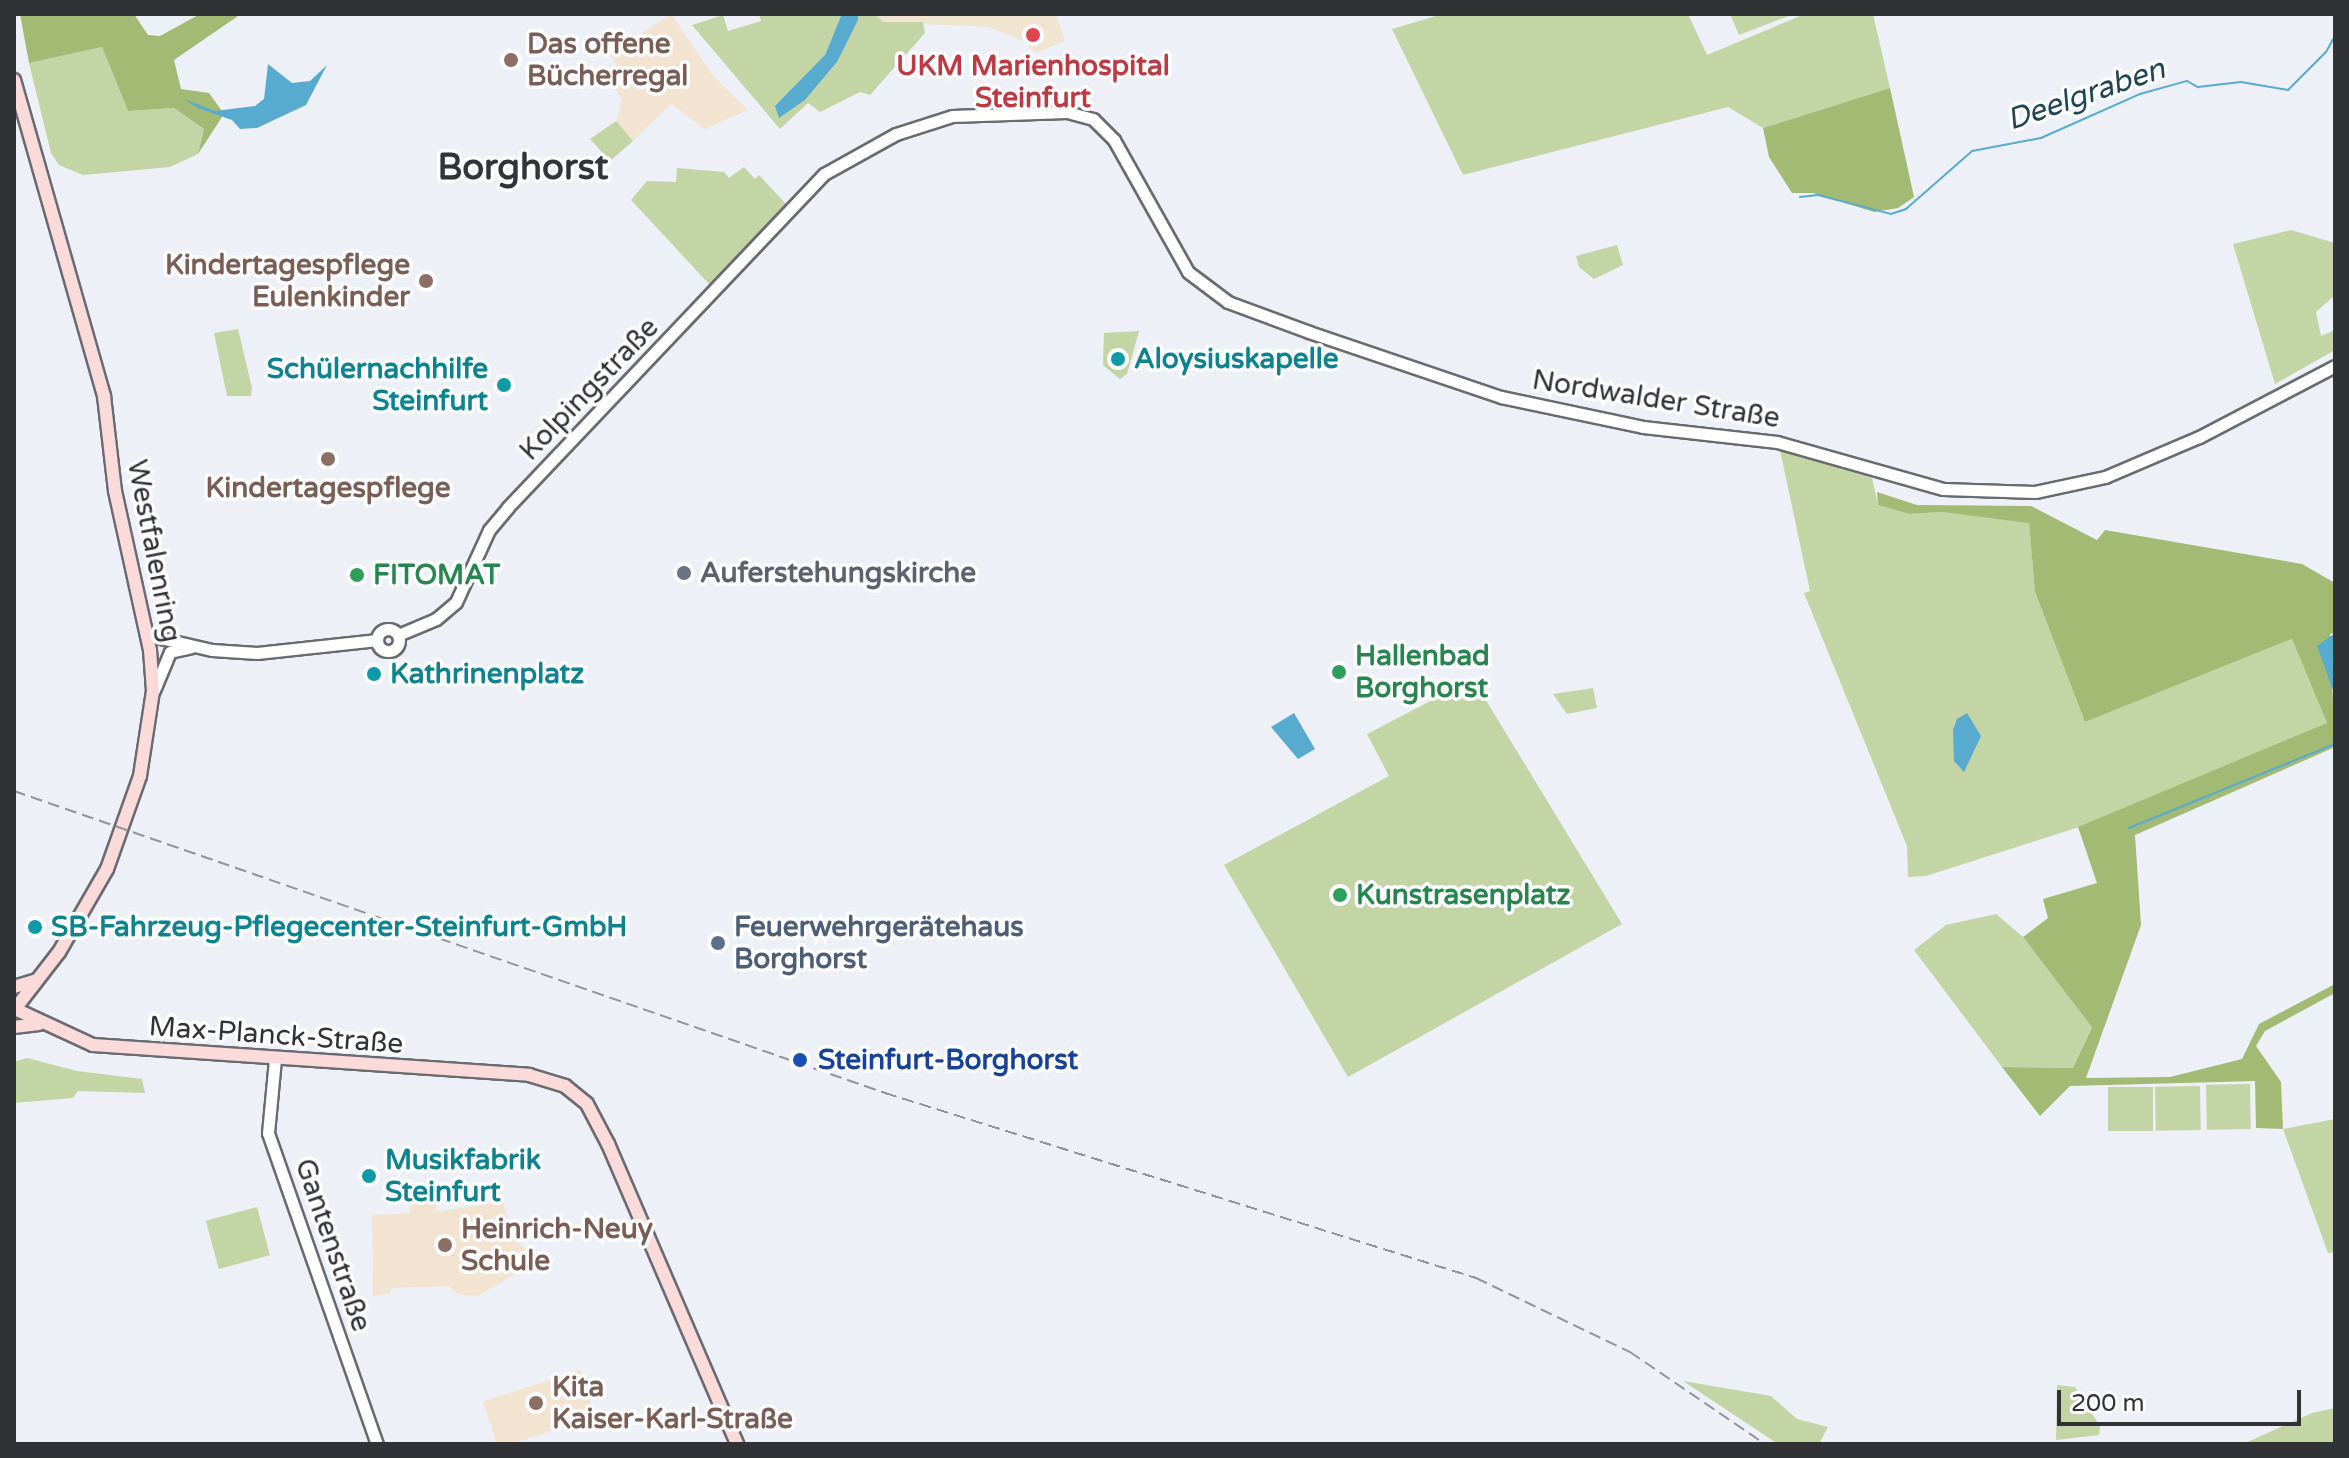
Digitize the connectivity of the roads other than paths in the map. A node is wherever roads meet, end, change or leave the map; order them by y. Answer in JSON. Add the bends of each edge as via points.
{"nodes":[{"id":1,"x":14,"y":80,"type":"edge"},
{"id":2,"x":824,"y":174,"type":"joint"},
{"id":3,"x":2335,"y":366,"type":"edge"},
{"id":4,"x":147,"y":635,"type":"junction"},
{"id":5,"x":398,"y":635,"type":"junction"},
{"id":6,"x":377,"y":640,"type":"junction"},
{"id":7,"x":196,"y":647,"type":"junction"},
{"id":8,"x":153,"y":691,"type":"junction"},
{"id":9,"x":37,"y":980,"type":"junction"},
{"id":10,"x":14,"y":987,"type":"edge"},
{"id":11,"x":15,"y":1009,"type":"edge"},
{"id":12,"x":41,"y":1024,"type":"junction"},
{"id":13,"x":14,"y":1027,"type":"edge"},
{"id":14,"x":275,"y":1059,"type":"junction"},
{"id":15,"x":377,"y":1444,"type":"edge"},
{"id":16,"x":737,"y":1444,"type":"edge"}],
"edges":[{"from":1,"to":4,"type":"main road","name":"Westfalenring","via":[[104,396],[115,491]]},
{"from":2,"to":3,"type":"street","name":"Nordwalder Straße","via":[[886,138],[932,120],[979,113],[1086,116],[1114,140],[1188,272],[1228,302],[1501,397],[1643,427],[1777,442],[1921,485],[1971,493],[2035,492],[2116,473]]},
{"from":2,"to":5,"type":"street","name":"Kolpingstraße","via":[[493,524],[456,602],[436,619]]},
{"from":4,"to":7,"type":"street"},
{"from":4,"to":8,"type":"main road","name":"Westfalenring"},
{"from":5,"to":6,"type":"street","via":[[385,629]]},
{"from":5,"to":6,"type":"street","via":[[392,651],[383,651]]},
{"from":6,"to":7,"type":"street","via":[[273,652]]},
{"from":7,"to":8,"type":"street","via":[[170,652]]},
{"from":8,"to":9,"type":"main road","name":"Westfalenring","via":[[144,759],[122,834],[83,914]]},
{"from":9,"to":10,"type":"main road"},
{"from":9,"to":11,"type":"main road","name":"Westfalenring"},
{"from":11,"to":12,"type":"main road","name":"Max-Planck-Straße"},
{"from":12,"to":13,"type":"main road"},
{"from":12,"to":14,"type":"main road","name":"Max-Planck-Straße","via":[[93,1045]]},
{"from":14,"to":15,"type":"street","name":"Gantenstraße","via":[[268,1133]]},
{"from":14,"to":16,"type":"main road","name":"Max-Planck-Straße","via":[[542,1078],[574,1092],[592,1112]]}]}
